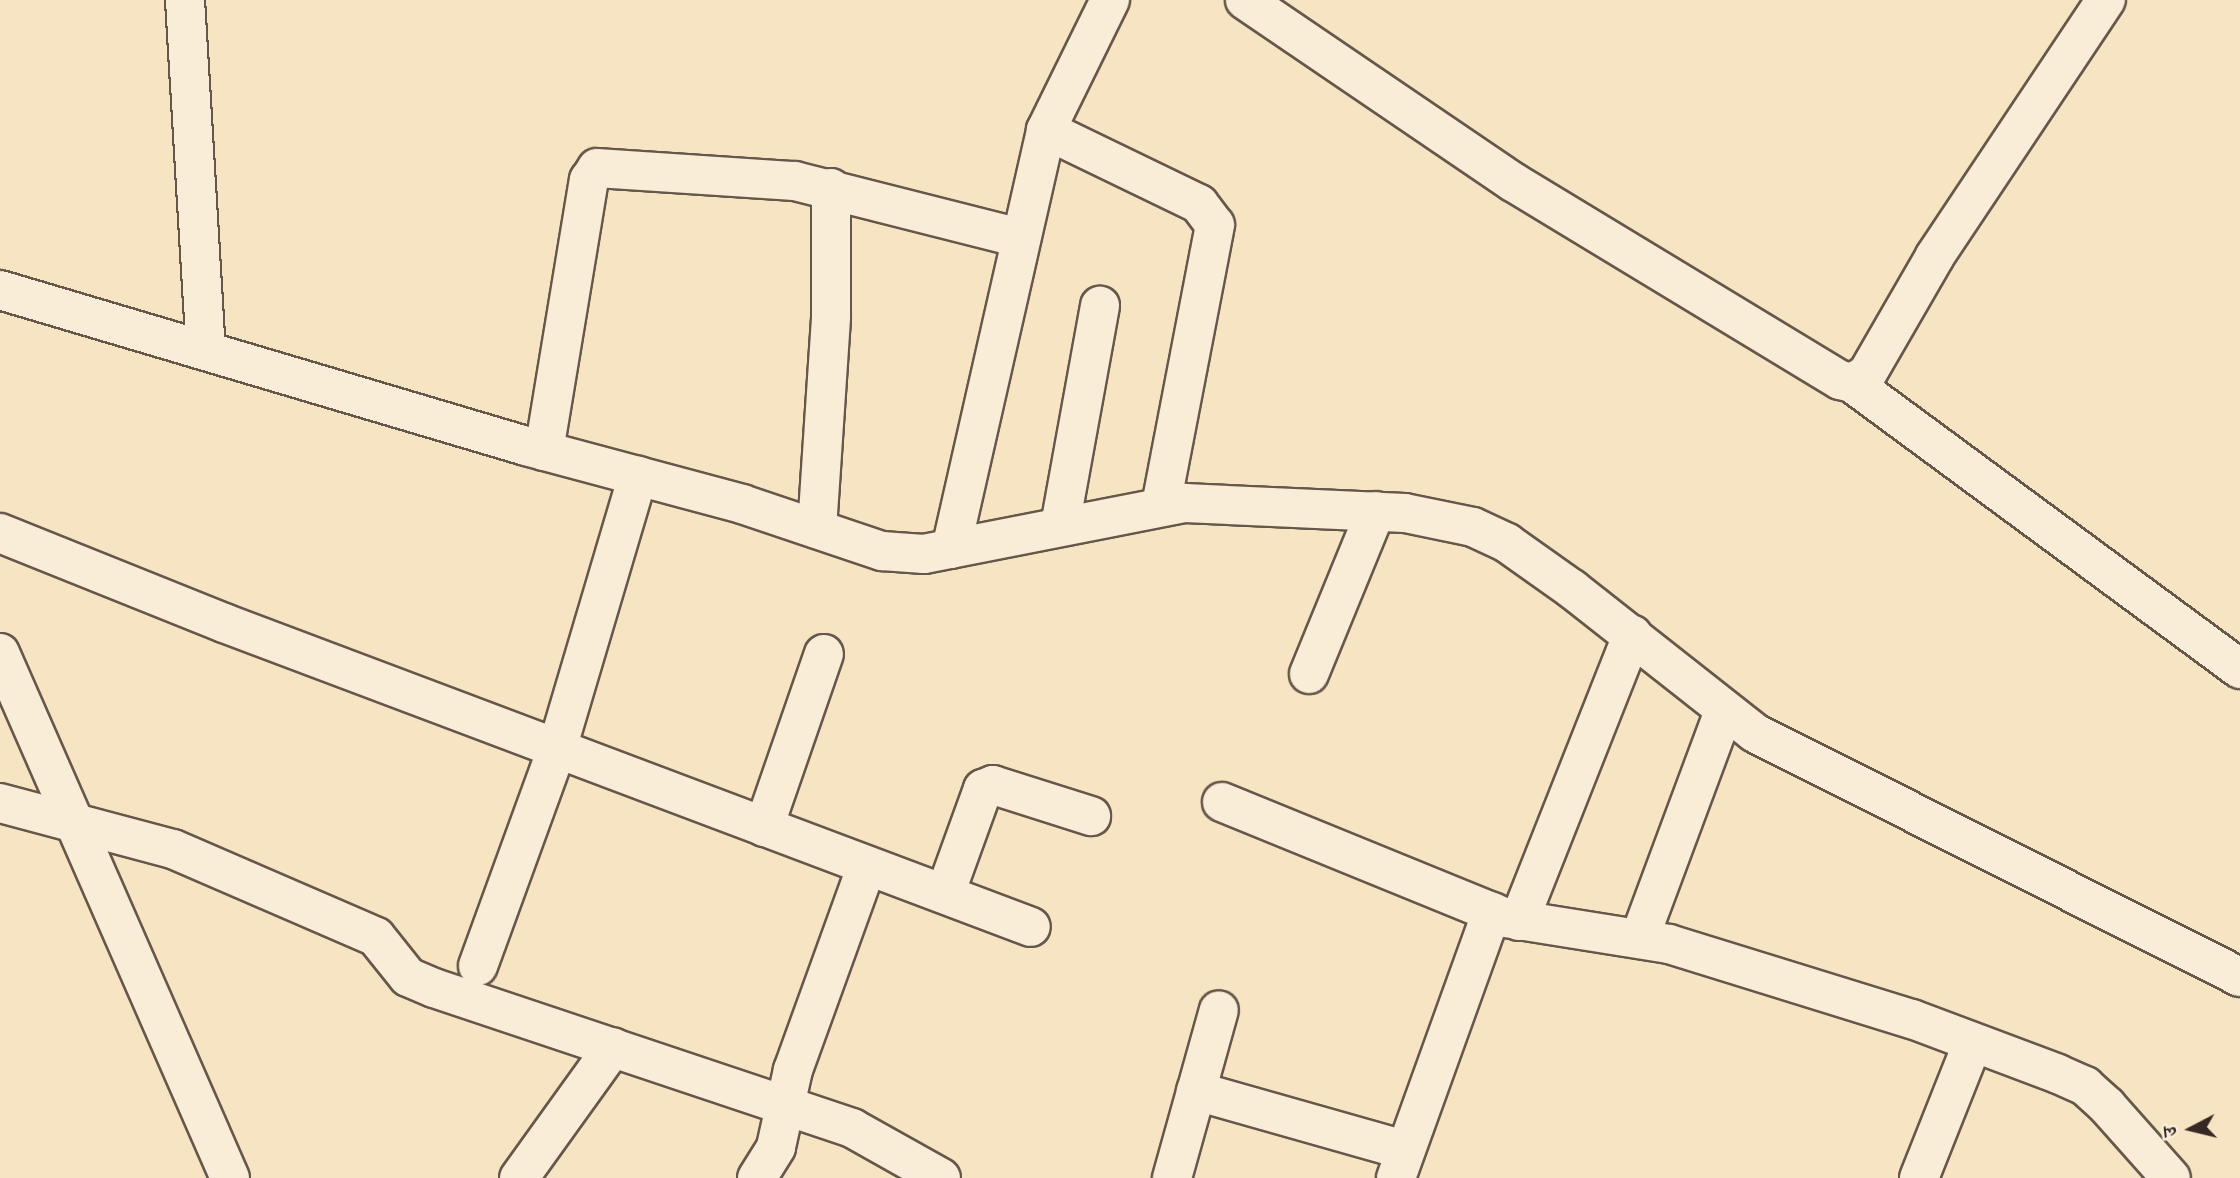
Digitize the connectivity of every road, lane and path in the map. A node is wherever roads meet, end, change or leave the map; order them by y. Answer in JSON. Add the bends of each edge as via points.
{"nodes":[{"id":1,"x":185,"y":0,"type":"edge"},
{"id":2,"x":1110,"y":0,"type":"edge"},
{"id":3,"x":1245,"y":0,"type":"edge"},
{"id":4,"x":2106,"y":0,"type":"edge"},
{"id":5,"x":1046,"y":130,"type":"junction"},
{"id":6,"x":831,"y":188,"type":"junction"},
{"id":7,"x":1021,"y":239,"type":"junction"},
{"id":8,"x":0,"y":290,"type":"edge"},
{"id":9,"x":1100,"y":306,"type":"dead end"},
{"id":10,"x":206,"y":349,"type":"junction"},
{"id":11,"x":1852,"y":383,"type":"junction"},
{"id":12,"x":544,"y":451,"type":"junction"},
{"id":13,"x":638,"y":476,"type":"junction"},
{"id":14,"x":1161,"y":505,"type":"junction"},
{"id":15,"x":1376,"y":511,"type":"junction"},
{"id":16,"x":1060,"y":526,"type":"junction"},
{"id":17,"x":817,"y":530,"type":"junction"},
{"id":18,"x":0,"y":533,"type":"edge"},
{"id":19,"x":951,"y":549,"type":"junction"},
{"id":20,"x":1632,"y":635,"type":"junction"},
{"id":21,"x":0,"y":653,"type":"edge"},
{"id":22,"x":824,"y":654,"type":"dead end"},
{"id":23,"x":2240,"y":668,"type":"edge"},
{"id":24,"x":1309,"y":674,"type":"dead end"},
{"id":25,"x":1724,"y":711,"type":"junction"},
{"id":26,"x":557,"y":749,"type":"junction"},
{"id":27,"x":1222,"y":802,"type":"dead end"},
{"id":28,"x":0,"y":803,"type":"edge"},
{"id":29,"x":1091,"y":816,"type":"dead end"},
{"id":30,"x":74,"y":824,"type":"junction"},
{"id":31,"x":764,"y":827,"type":"junction"},
{"id":32,"x":866,"y":866,"type":"junction"},
{"id":33,"x":945,"y":894,"type":"junction"},
{"id":34,"x":1506,"y":917,"type":"junction"},
{"id":35,"x":1031,"y":927,"type":"dead end"},
{"id":36,"x":1640,"y":937,"type":"junction"},
{"id":37,"x":478,"y":966,"type":"dead end"},
{"id":38,"x":2240,"y":977,"type":"edge"},
{"id":39,"x":1219,"y":1010,"type":"dead end"},
{"id":40,"x":1973,"y":1042,"type":"junction"},
{"id":41,"x":612,"y":1047,"type":"junction"},
{"id":42,"x":1196,"y":1090,"type":"junction"},
{"id":43,"x":786,"y":1109,"type":"junction"},
{"id":44,"x":1400,"y":1164,"type":"edge"},
{"id":45,"x":230,"y":1178,"type":"edge"},
{"id":46,"x":519,"y":1178,"type":"edge"},
{"id":47,"x":757,"y":1178,"type":"edge"},
{"id":48,"x":940,"y":1178,"type":"edge"},
{"id":49,"x":1172,"y":1178,"type":"edge"},
{"id":50,"x":1919,"y":1178,"type":"edge"},
{"id":51,"x":2171,"y":1178,"type":"edge"}],
"edges":[{"from":1,"to":10,"type":"street"},
{"from":2,"to":5,"type":"street"},
{"from":3,"to":11,"type":"street","via":[[1513,182],[1840,380]]},
{"from":4,"to":11,"type":"street","via":[[1935,256],[1867,374]]},
{"from":5,"to":7,"type":"street"},
{"from":5,"to":14,"type":"street","via":[[1199,204],[1215,225]]},
{"from":6,"to":7,"type":"street"},
{"from":6,"to":12,"type":"street","via":[[610,168],[591,173]]},
{"from":6,"to":17,"type":"street","via":[[831,316]]},
{"from":7,"to":19,"type":"street"},
{"from":8,"to":10,"type":"street"},
{"from":9,"to":16,"type":"street"},
{"from":10,"to":12,"type":"street"},
{"from":11,"to":23,"type":"street"},
{"from":12,"to":13,"type":"street"},
{"from":13,"to":17,"type":"street"},
{"from":13,"to":26,"type":"street"},
{"from":14,"to":15,"type":"street","via":[[1216,503]]},
{"from":14,"to":16,"type":"street"},
{"from":15,"to":20,"type":"street","via":[[1473,527],[1507,543]]},
{"from":15,"to":24,"type":"street"},
{"from":16,"to":19,"type":"street"},
{"from":17,"to":19,"type":"street","via":[[892,553]]},
{"from":18,"to":26,"type":"street"},
{"from":20,"to":25,"type":"street"},
{"from":20,"to":34,"type":"street"},
{"from":21,"to":30,"type":"street"},
{"from":22,"to":31,"type":"street"},
{"from":25,"to":36,"type":"street"},
{"from":25,"to":38,"type":"street","via":[[1806,762]]},
{"from":26,"to":31,"type":"street"},
{"from":26,"to":37,"type":"street"},
{"from":27,"to":34,"type":"street"},
{"from":28,"to":30,"type":"street"},
{"from":29,"to":33,"type":"street","via":[[993,785],[983,789]]},
{"from":30,"to":41,"type":"street","via":[[173,849],[376,937],[408,977]]},
{"from":30,"to":45,"type":"street"},
{"from":31,"to":32,"type":"street"},
{"from":32,"to":33,"type":"street"},
{"from":32,"to":43,"type":"street","via":[[793,1070]]},
{"from":33,"to":35,"type":"street"},
{"from":34,"to":36,"type":"street"},
{"from":34,"to":44,"type":"street"},
{"from":36,"to":40,"type":"street"},
{"from":39,"to":42,"type":"street"},
{"from":40,"to":50,"type":"street"},
{"from":40,"to":51,"type":"street","via":[[2085,1086]]},
{"from":41,"to":43,"type":"street"},
{"from":41,"to":46,"type":"street"},
{"from":42,"to":44,"type":"street"},
{"from":42,"to":49,"type":"street"},
{"from":43,"to":47,"type":"street","via":[[776,1147]]},
{"from":43,"to":48,"type":"street","via":[[852,1128]]}]}
